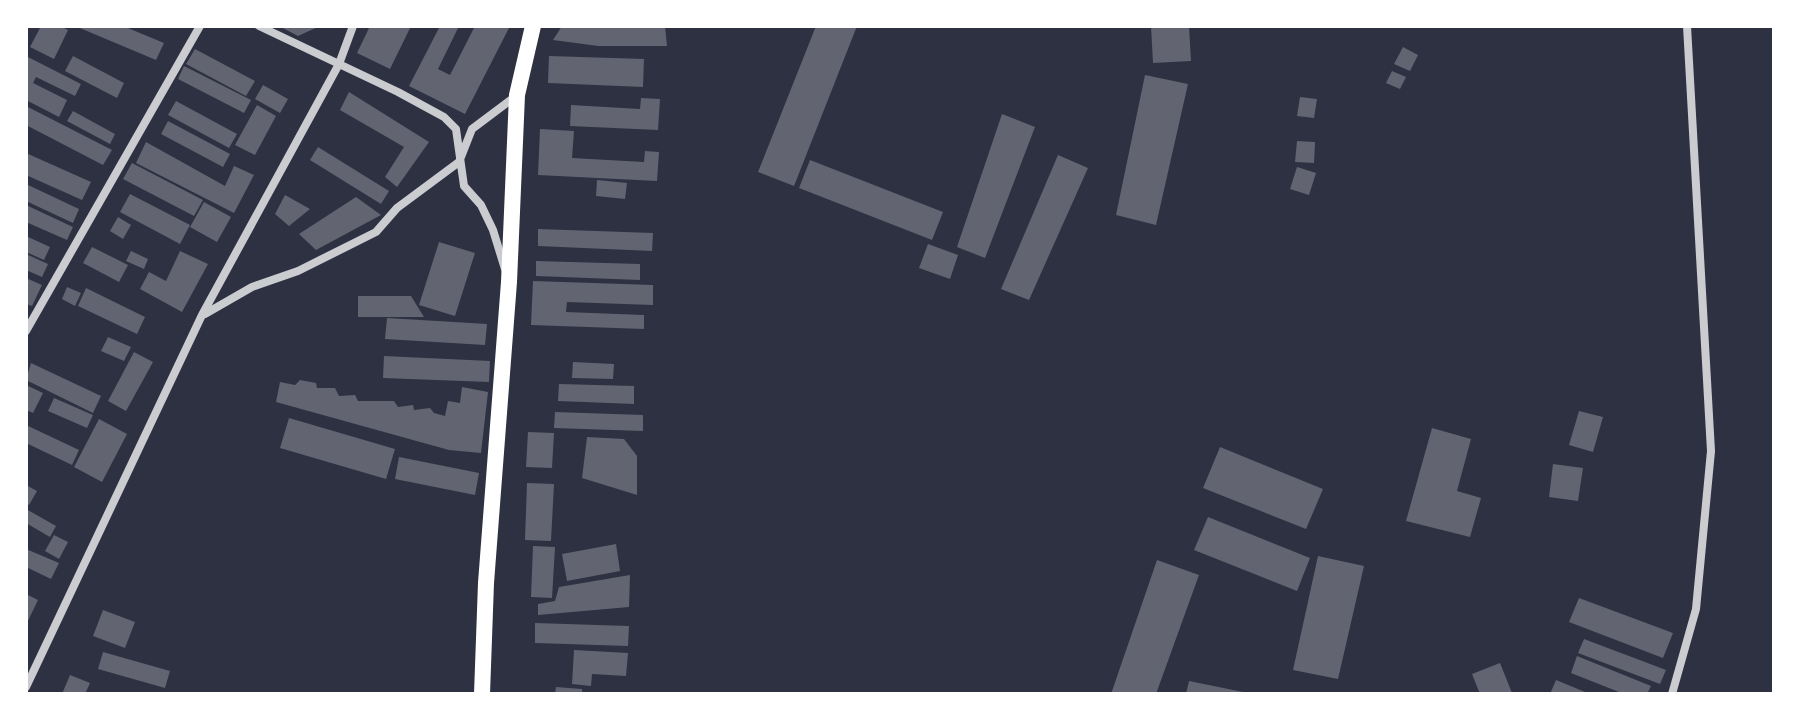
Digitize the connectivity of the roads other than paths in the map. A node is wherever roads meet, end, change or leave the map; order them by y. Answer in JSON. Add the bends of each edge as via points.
{"nodes":[{"id":1,"x":200,"y":26,"type":"edge"},
{"id":2,"x":259,"y":26,"type":"edge"},
{"id":3,"x":353,"y":26,"type":"edge"},
{"id":4,"x":533,"y":26,"type":"edge"},
{"id":5,"x":1687,"y":26,"type":"edge"},
{"id":6,"x":339,"y":64,"type":"junction"},
{"id":7,"x":517,"y":95,"type":"junction"},
{"id":8,"x":459,"y":162,"type":"junction"},
{"id":9,"x":509,"y":282,"type":"junction"},
{"id":10,"x":202,"y":315,"type":"junction"},
{"id":11,"x":26,"y":331,"type":"edge"},
{"id":12,"x":26,"y":687,"type":"edge"},
{"id":13,"x":482,"y":694,"type":"edge"},
{"id":14,"x":1672,"y":694,"type":"edge"}],
"edges":[{"from":1,"to":11,"type":"street"},
{"from":2,"to":6,"type":"street"},
{"from":3,"to":6,"type":"street"},
{"from":4,"to":7,"type":"main road"},
{"from":5,"to":14,"type":"street","via":[[1711,451],[1696,609]]},
{"from":6,"to":8,"type":"street","via":[[444,117],[456,129]]},
{"from":6,"to":10,"type":"street"},
{"from":7,"to":8,"type":"street","via":[[472,129]]},
{"from":7,"to":9,"type":"main road"},
{"from":8,"to":9,"type":"street","via":[[464,186],[487,217]]},
{"from":8,"to":10,"type":"street","via":[[397,208],[376,232]]},
{"from":9,"to":13,"type":"main road"},
{"from":10,"to":12,"type":"street"}]}
